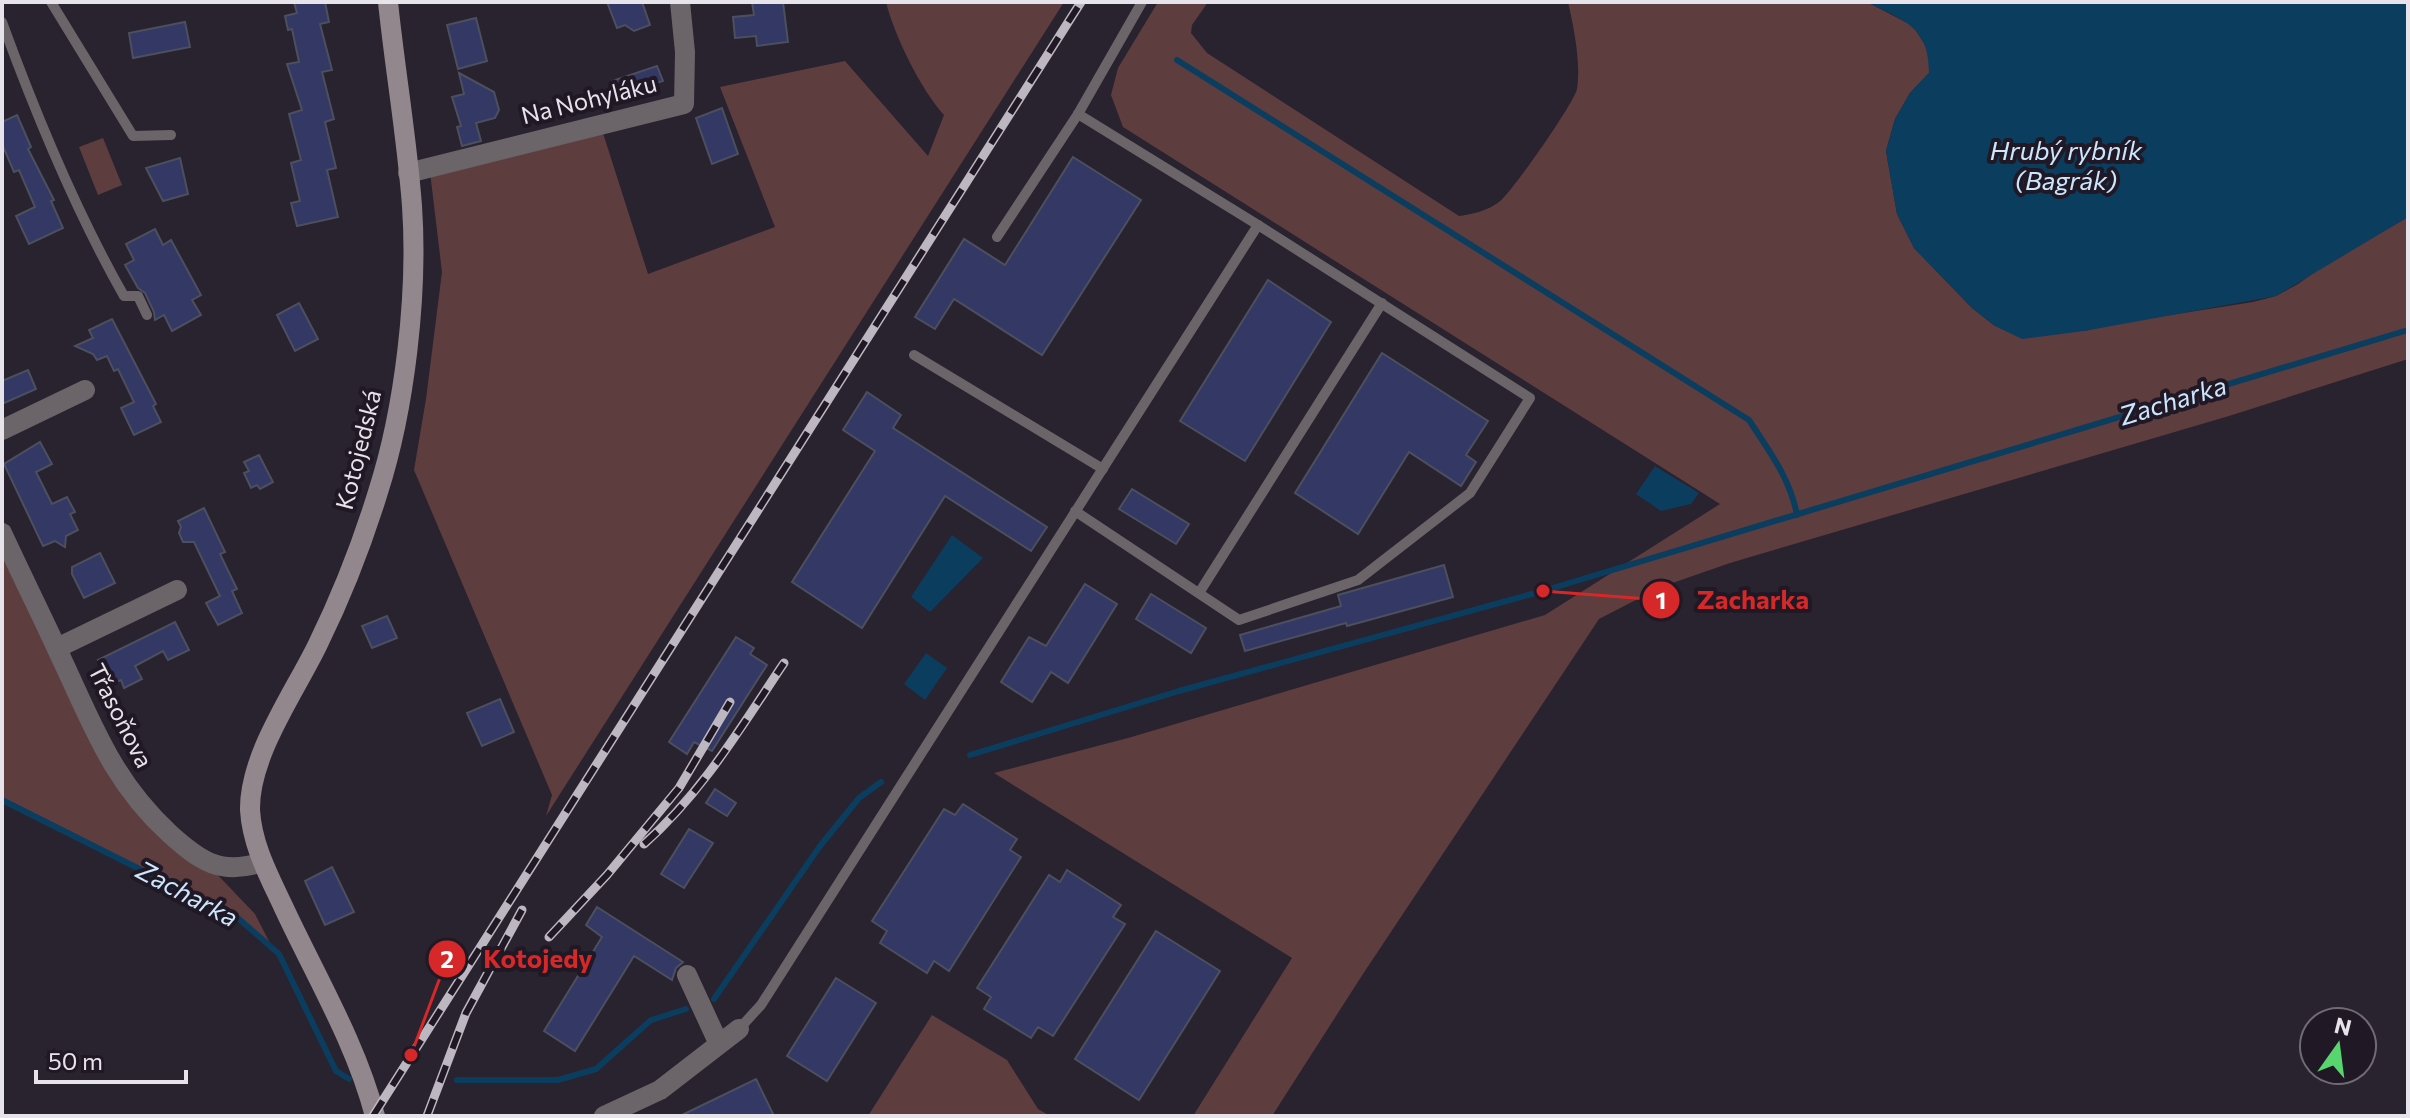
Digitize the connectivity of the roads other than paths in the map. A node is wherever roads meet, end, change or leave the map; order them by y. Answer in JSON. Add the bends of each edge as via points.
{"nodes":[{"id":1,"x":51,"y":2,"type":"edge"},
{"id":2,"x":388,"y":2,"type":"edge"},
{"id":3,"x":680,"y":2,"type":"edge"},
{"id":4,"x":1142,"y":2,"type":"edge"},
{"id":5,"x":2,"y":22,"type":"edge"},
{"id":6,"x":1078,"y":114,"type":"junction"},
{"id":7,"x":171,"y":135,"type":"dead end"},
{"id":8,"x":408,"y":173,"type":"junction"},
{"id":9,"x":1258,"y":225,"type":"junction"},
{"id":10,"x":997,"y":237,"type":"dead end"},
{"id":11,"x":1382,"y":303,"type":"junction"},
{"id":12,"x":147,"y":315,"type":"dead end"},
{"id":13,"x":914,"y":355,"type":"dead end"},
{"id":14,"x":85,"y":390,"type":"dead end"},
{"id":15,"x":2,"y":430,"type":"edge"},
{"id":16,"x":1103,"y":469,"type":"junction"},
{"id":17,"x":1075,"y":511,"type":"junction"},
{"id":18,"x":2,"y":533,"type":"edge"},
{"id":19,"x":177,"y":590,"type":"dead end"},
{"id":20,"x":1199,"y":593,"type":"junction"},
{"id":21,"x":57,"y":648,"type":"junction"},
{"id":22,"x":262,"y":862,"type":"junction"},
{"id":23,"x":687,"y":975,"type":"dead end"},
{"id":24,"x":739,"y":1029,"type":"joint"},
{"id":25,"x":718,"y":1042,"type":"junction"},
{"id":26,"x":375,"y":1116,"type":"edge"},
{"id":27,"x":604,"y":1116,"type":"edge"}],
"edges":[{"from":1,"to":7,"type":"lane","via":[[133,136]]},
{"from":2,"to":8,"type":"main road","name":"Kotojedská"},
{"from":3,"to":8,"type":"street","name":"Na Nohyláku","via":[[684,104]]},
{"from":4,"to":6,"type":"lane"},
{"from":5,"to":12,"type":"lane","via":[[107,266],[124,296],[138,296]]},
{"from":6,"to":9,"type":"lane"},
{"from":6,"to":10,"type":"lane"},
{"from":8,"to":22,"type":"main road","name":"Kotojedská","via":[[411,281],[396,426],[346,579],[255,775],[251,817]]},
{"from":9,"to":11,"type":"lane"},
{"from":9,"to":16,"type":"lane"},
{"from":11,"to":20,"type":"lane"},
{"from":11,"to":20,"type":"lane","via":[[1530,398],[1470,493],[1358,580],[1239,620]]},
{"from":13,"to":16,"type":"lane"},
{"from":14,"to":15,"type":"street"},
{"from":16,"to":17,"type":"lane"},
{"from":17,"to":20,"type":"lane"},
{"from":17,"to":24,"type":"lane","via":[[769,992]]},
{"from":18,"to":21,"type":"street","name":"Třasoňova"},
{"from":19,"to":21,"type":"street","name":"Třasoňova"},
{"from":21,"to":22,"type":"street","name":"Třasoňova","via":[[109,761],[151,817],[208,863],[229,867]]},
{"from":22,"to":26,"type":"main road","name":"Kotojedská","via":[[350,1045]]},
{"from":23,"to":25,"type":"street"},
{"from":24,"to":25,"type":"street"},
{"from":25,"to":27,"type":"street","via":[[660,1090]]}]}
